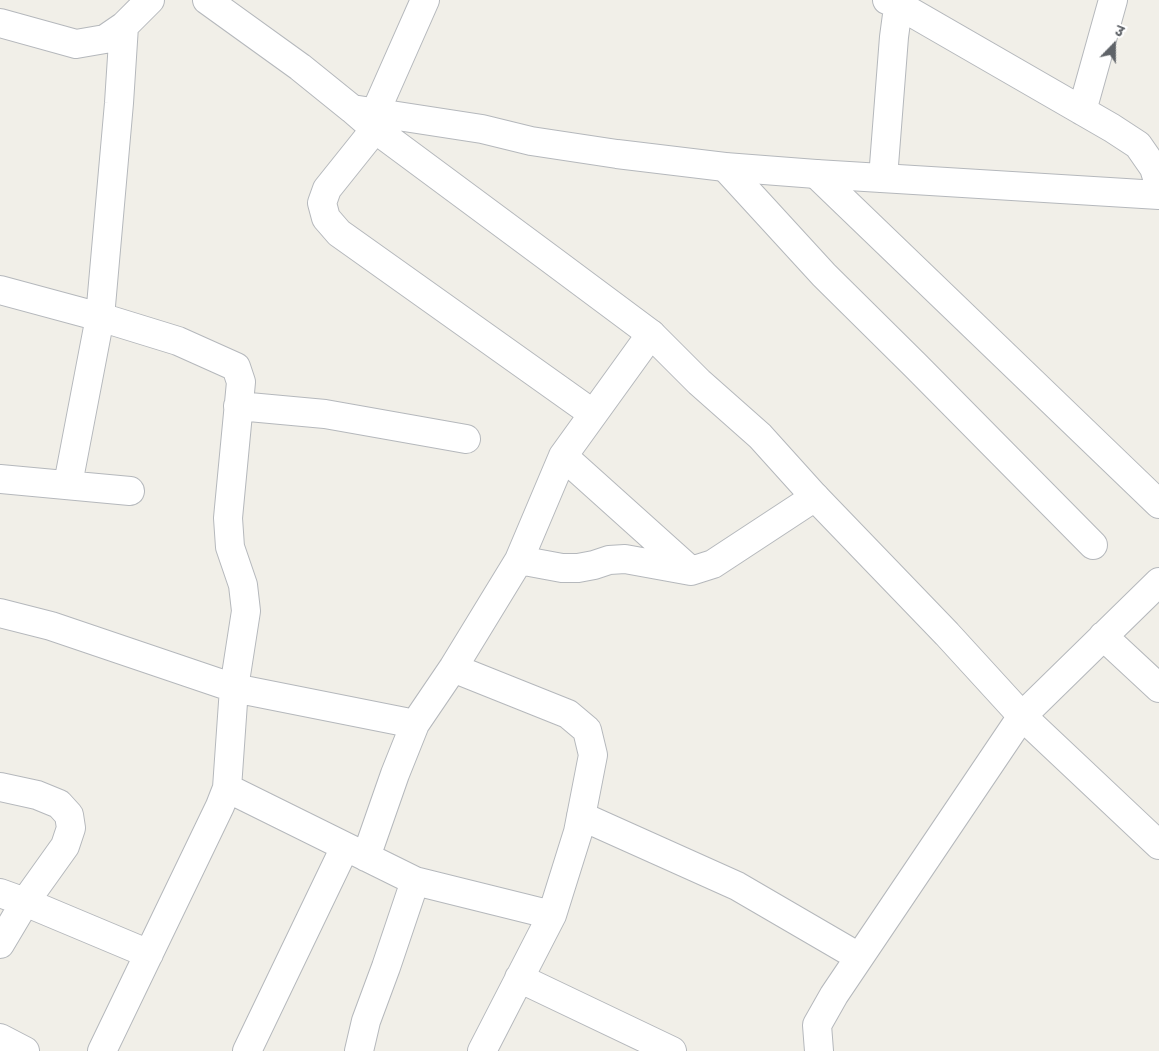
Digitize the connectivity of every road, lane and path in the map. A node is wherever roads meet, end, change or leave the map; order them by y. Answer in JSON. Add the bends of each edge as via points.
{"nodes":[{"id":1,"x":150,"y":0,"type":"edge"},
{"id":2,"x":206,"y":0,"type":"edge"},
{"id":3,"x":425,"y":0,"type":"edge"},
{"id":4,"x":1112,"y":0,"type":"edge"},
{"id":5,"x":894,"y":1,"type":"edge"},
{"id":6,"x":0,"y":24,"type":"edge"},
{"id":7,"x":124,"y":26,"type":"junction"},
{"id":8,"x":1082,"y":111,"type":"junction"},
{"id":9,"x":367,"y":117,"type":"junction"},
{"id":10,"x":725,"y":167,"type":"junction"},
{"id":11,"x":816,"y":174,"type":"junction"},
{"id":12,"x":883,"y":178,"type":"junction"},
{"id":13,"x":1159,"y":184,"type":"edge"},
{"id":14,"x":1159,"y":195,"type":"edge"},
{"id":15,"x":0,"y":290,"type":"edge"},
{"id":16,"x":100,"y":317,"type":"junction"},
{"id":17,"x":651,"y":334,"type":"junction"},
{"id":18,"x":238,"y":406,"type":"junction"},
{"id":19,"x":592,"y":414,"type":"junction"},
{"id":20,"x":466,"y":439,"type":"dead end"},
{"id":21,"x":563,"y":456,"type":"junction"},
{"id":22,"x":0,"y":479,"type":"edge"},
{"id":23,"x":68,"y":484,"type":"junction"},
{"id":24,"x":130,"y":491,"type":"dead end"},
{"id":25,"x":815,"y":497,"type":"junction"},
{"id":26,"x":1159,"y":504,"type":"edge"},
{"id":27,"x":1093,"y":545,"type":"dead end"},
{"id":28,"x":519,"y":560,"type":"junction"},
{"id":29,"x":691,"y":571,"type":"junction"},
{"id":30,"x":1159,"y":582,"type":"edge"},
{"id":31,"x":0,"y":613,"type":"edge"},
{"id":32,"x":1103,"y":636,"type":"junction"},
{"id":33,"x":453,"y":668,"type":"junction"},
{"id":34,"x":234,"y":688,"type":"junction"},
{"id":35,"x":1159,"y":688,"type":"edge"},
{"id":36,"x":1022,"y":716,"type":"junction"},
{"id":37,"x":415,"y":724,"type":"junction"},
{"id":38,"x":0,"y":787,"type":"edge"},
{"id":39,"x":228,"y":788,"type":"junction"},
{"id":40,"x":581,"y":816,"type":"junction"},
{"id":41,"x":1159,"y":845,"type":"edge"},
{"id":42,"x":356,"y":852,"type":"junction"},
{"id":43,"x":415,"y":882,"type":"junction"},
{"id":44,"x":0,"y":893,"type":"edge"},
{"id":45,"x":25,"y":902,"type":"junction"},
{"id":46,"x":552,"y":915,"type":"junction"},
{"id":47,"x":0,"y":944,"type":"edge"},
{"id":48,"x":149,"y":954,"type":"junction"},
{"id":49,"x":859,"y":957,"type":"junction"},
{"id":50,"x":519,"y":978,"type":"junction"},
{"id":51,"x":0,"y":1038,"type":"edge"},
{"id":52,"x":25,"y":1051,"type":"edge"},
{"id":53,"x":102,"y":1051,"type":"edge"},
{"id":54,"x":247,"y":1051,"type":"edge"},
{"id":55,"x":359,"y":1051,"type":"edge"},
{"id":56,"x":482,"y":1051,"type":"edge"},
{"id":57,"x":672,"y":1051,"type":"edge"},
{"id":58,"x":820,"y":1051,"type":"edge"}],
"edges":[{"from":1,"to":7,"type":"street"},
{"from":2,"to":9,"type":"street"},
{"from":3,"to":9,"type":"street"},
{"from":4,"to":8,"type":"street"},
{"from":5,"to":8,"type":"street"},
{"from":5,"to":12,"type":"street"},
{"from":6,"to":7,"type":"street","via":[[76,44],[105,39]]},
{"from":7,"to":16,"type":"street"},
{"from":8,"to":13,"type":"street","via":[[1138,145],[1154,168]]},
{"from":9,"to":10,"type":"street","via":[[482,129],[541,143]]},
{"from":9,"to":17,"type":"street"},
{"from":9,"to":19,"type":"street","via":[[327,189],[322,204],[326,218],[339,233]]},
{"from":10,"to":11,"type":"street"},
{"from":10,"to":27,"type":"street","via":[[824,275]]},
{"from":11,"to":12,"type":"street"},
{"from":11,"to":26,"type":"street"},
{"from":12,"to":14,"type":"street"},
{"from":15,"to":16,"type":"street"},
{"from":16,"to":18,"type":"street","via":[[178,341],[236,367],[241,382]]},
{"from":16,"to":23,"type":"street"},
{"from":17,"to":19,"type":"street"},
{"from":17,"to":25,"type":"street","via":[[760,436]]},
{"from":18,"to":20,"type":"street","via":[[325,414]]},
{"from":18,"to":34,"type":"street","via":[[228,518],[230,547],[243,585],[246,611]]},
{"from":19,"to":21,"type":"street"},
{"from":21,"to":28,"type":"street"},
{"from":21,"to":29,"type":"street"},
{"from":22,"to":23,"type":"street"},
{"from":23,"to":24,"type":"street"},
{"from":25,"to":29,"type":"street","via":[[713,564]]},
{"from":25,"to":36,"type":"street"},
{"from":28,"to":29,"type":"street","via":[[562,568],[625,560]]},
{"from":28,"to":33,"type":"street"},
{"from":30,"to":32,"type":"street"},
{"from":31,"to":34,"type":"street","via":[[51,626]]},
{"from":32,"to":35,"type":"street"},
{"from":32,"to":36,"type":"street"},
{"from":33,"to":37,"type":"street"},
{"from":33,"to":40,"type":"street","via":[[568,714],[587,730],[593,754]]},
{"from":34,"to":37,"type":"street"},
{"from":34,"to":39,"type":"street"},
{"from":36,"to":41,"type":"street"},
{"from":36,"to":49,"type":"street"},
{"from":37,"to":42,"type":"street","via":[[395,774]]},
{"from":38,"to":45,"type":"street","via":[[37,795],[59,804],[69,815],[71,828],[65,846]]},
{"from":39,"to":42,"type":"street"},
{"from":39,"to":48,"type":"street"},
{"from":40,"to":46,"type":"street"},
{"from":40,"to":49,"type":"street","via":[[737,886]]},
{"from":42,"to":43,"type":"street"},
{"from":42,"to":54,"type":"street"},
{"from":43,"to":46,"type":"street"},
{"from":43,"to":55,"type":"street","via":[[366,1021]]},
{"from":44,"to":45,"type":"street"},
{"from":45,"to":47,"type":"street"},
{"from":45,"to":48,"type":"street"},
{"from":46,"to":50,"type":"street"},
{"from":48,"to":53,"type":"street"},
{"from":49,"to":58,"type":"street","via":[[817,1025]]},
{"from":50,"to":56,"type":"street"},
{"from":50,"to":57,"type":"street"},
{"from":51,"to":52,"type":"street"}]}
